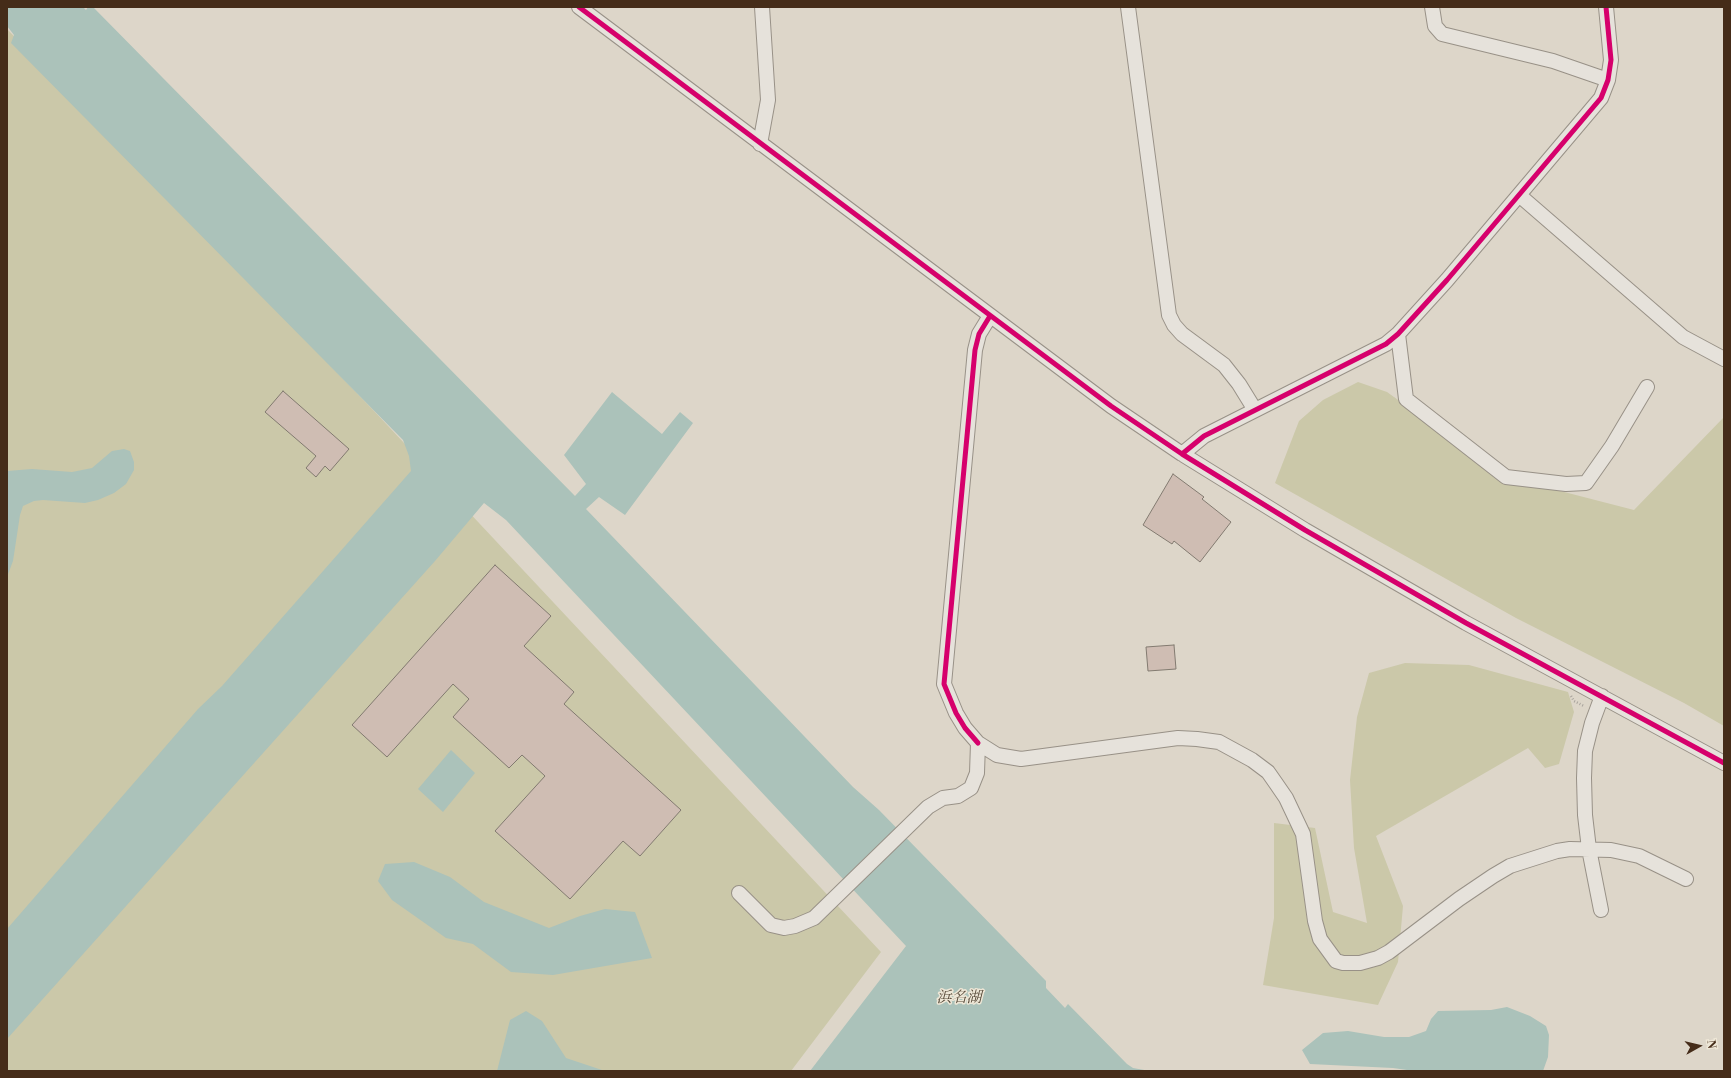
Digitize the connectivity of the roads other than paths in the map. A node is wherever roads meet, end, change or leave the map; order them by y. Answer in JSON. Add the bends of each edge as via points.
{"nodes":[{"id":1,"x":579,"y":7,"type":"edge"},
{"id":2,"x":762,"y":7,"type":"edge"},
{"id":3,"x":1128,"y":7,"type":"edge"},
{"id":4,"x":1432,"y":7,"type":"edge"},
{"id":5,"x":1606,"y":7,"type":"edge"},
{"id":6,"x":1608,"y":80,"type":"junction"},
{"id":7,"x":760,"y":144,"type":"junction"},
{"id":8,"x":1519,"y":195,"type":"junction"},
{"id":9,"x":990,"y":316,"type":"junction"},
{"id":10,"x":1398,"y":334,"type":"junction"},
{"id":11,"x":1724,"y":359,"type":"edge"},
{"id":12,"x":1647,"y":388,"type":"dead end"},
{"id":13,"x":1256,"y":410,"type":"junction"},
{"id":14,"x":1182,"y":454,"type":"junction"},
{"id":15,"x":1602,"y":696,"type":"junction"},
{"id":16,"x":978,"y":742,"type":"junction"},
{"id":17,"x":1724,"y":762,"type":"edge"},
{"id":18,"x":1589,"y":849,"type":"junction"},
{"id":19,"x":1686,"y":879,"type":"dead end"},
{"id":20,"x":739,"y":894,"type":"dead end"},
{"id":21,"x":1601,"y":910,"type":"dead end"}],
"edges":[{"from":1,"to":7,"type":"street"},
{"from":2,"to":7,"type":"street","via":[[768,100]]},
{"from":3,"to":13,"type":"street","via":[[1169,314],[1182,334],[1224,365]]},
{"from":4,"to":6,"type":"street","via":[[1435,26],[1442,34],[1553,61]]},
{"from":5,"to":6,"type":"street","via":[[1611,60]]},
{"from":6,"to":8,"type":"street","via":[[1601,98]]},
{"from":7,"to":9,"type":"street"},
{"from":8,"to":10,"type":"street"},
{"from":8,"to":11,"type":"street","via":[[1683,338]]},
{"from":9,"to":14,"type":"street","via":[[1110,406]]},
{"from":9,"to":16,"type":"street","via":[[975,350],[944,684],[956,713]]},
{"from":10,"to":12,"type":"street","via":[[1406,399],[1506,477],[1566,484],[1586,483]]},
{"from":10,"to":13,"type":"street","via":[[1386,344]]},
{"from":13,"to":14,"type":"street","via":[[1204,436]]},
{"from":14,"to":15,"type":"street","via":[[1305,530],[1466,623]]},
{"from":15,"to":17,"type":"street"},
{"from":15,"to":18,"type":"street","via":[[1585,752],[1585,815]]},
{"from":16,"to":18,"type":"street","via":[[997,754],[1021,759],[1178,738],[1197,739],[1219,742],[1252,760],[1268,772],[1275,782],[1286,798],[1303,834],[1315,922],[1320,939],[1336,961],[1343,963],[1360,964],[1389,952],[1474,887],[1510,866],[1557,851]]},
{"from":16,"to":20,"type":"street","via":[[977,773],[971,788],[958,796],[943,798],[928,807],[814,918],[784,928],[771,925]]},
{"from":18,"to":19,"type":"street","via":[[1611,850],[1639,856]]},
{"from":18,"to":21,"type":"street"}]}
